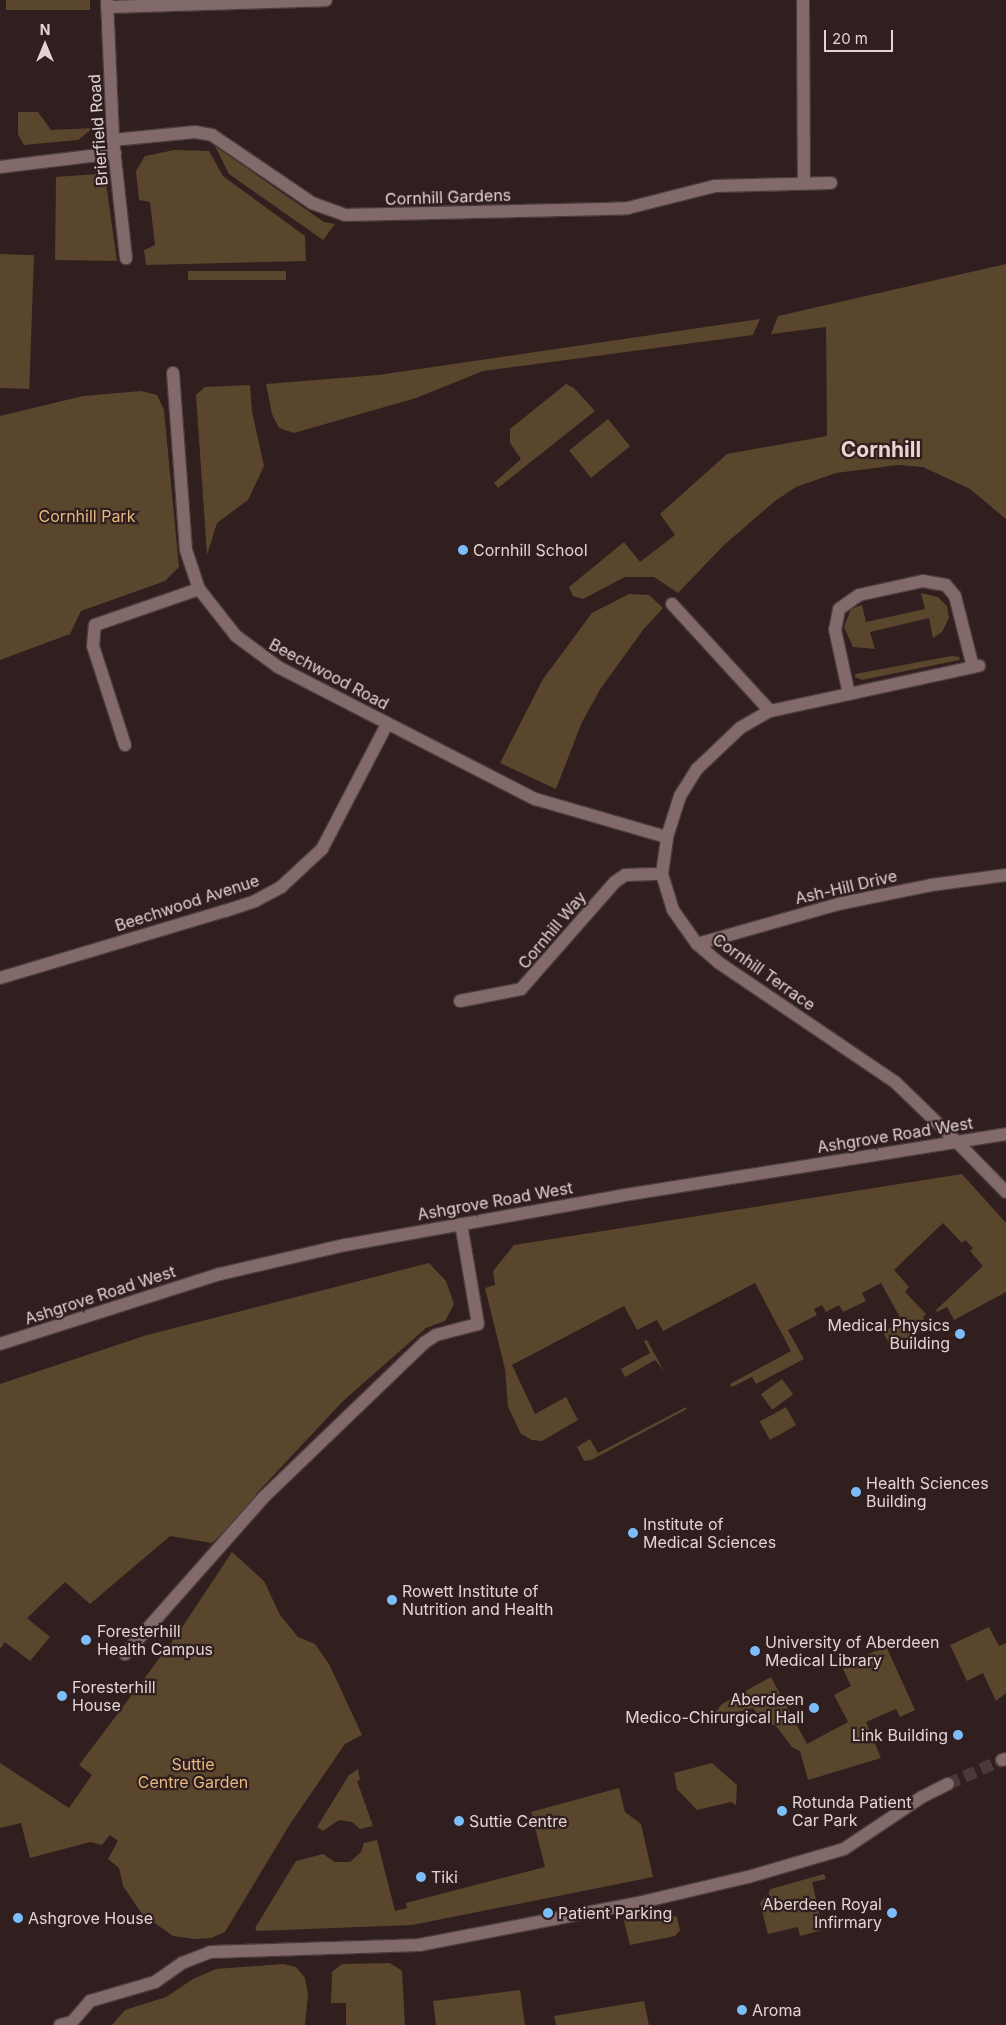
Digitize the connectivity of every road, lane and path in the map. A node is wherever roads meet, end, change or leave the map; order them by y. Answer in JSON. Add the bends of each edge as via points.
{"nodes":[{"id":1,"x":326,"y":0,"type":"edge"},
{"id":2,"x":803,"y":0,"type":"edge"},
{"id":3,"x":107,"y":3,"type":"edge"},
{"id":4,"x":113,"y":140,"type":"junction"},
{"id":5,"x":115,"y":153,"type":"junction"},
{"id":6,"x":0,"y":167,"type":"edge"},
{"id":7,"x":804,"y":183,"type":"junction"},
{"id":8,"x":831,"y":183,"type":"dead end"},
{"id":9,"x":126,"y":258,"type":"dead end"},
{"id":10,"x":173,"y":373,"type":"dead end"},
{"id":11,"x":199,"y":589,"type":"junction"},
{"id":12,"x":672,"y":604,"type":"dead end"},
{"id":13,"x":849,"y":694,"type":"junction"},
{"id":14,"x":770,"y":711,"type":"junction"},
{"id":15,"x":387,"y":724,"type":"junction"},
{"id":16,"x":125,"y":745,"type":"dead end"},
{"id":17,"x":667,"y":837,"type":"junction"},
{"id":18,"x":662,"y":874,"type":"junction"},
{"id":19,"x":1006,"y":875,"type":"edge"},
{"id":20,"x":697,"y":944,"type":"junction"},
{"id":21,"x":0,"y":978,"type":"edge"},
{"id":22,"x":460,"y":1001,"type":"dead end"},
{"id":23,"x":1006,"y":1134,"type":"edge"},
{"id":24,"x":957,"y":1142,"type":"junction"},
{"id":25,"x":1006,"y":1192,"type":"edge"},
{"id":26,"x":461,"y":1224,"type":"junction"},
{"id":27,"x":0,"y":1344,"type":"edge"},
{"id":28,"x":124,"y":1654,"type":"dead end"},
{"id":29,"x":948,"y":1784,"type":"tunnel mouth"},
{"id":30,"x":60,"y":2025,"type":"edge"}],
"edges":[{"from":1,"to":3,"type":"street"},
{"from":2,"to":7,"type":"street"},
{"from":3,"to":4,"type":"street","name":"Brierfield Road"},
{"from":4,"to":5,"type":"street","name":"Brierfield Road"},
{"from":4,"to":7,"type":"street","name":"Cornhill Gardens","via":[[195,132],[212,135],[312,203],[345,215],[628,208],[715,186]]},
{"from":5,"to":6,"type":"street"},
{"from":5,"to":9,"type":"street","name":"Brierfield Road"},
{"from":7,"to":8,"type":"street","name":"Cornhill Gardens"},
{"from":10,"to":11,"type":"street","name":"Beechwood Road","via":[[186,550]]},
{"from":11,"to":15,"type":"street","name":"Beechwood Road","via":[[236,636],[256,653]]},
{"from":11,"to":16,"type":"street","via":[[101,620],[92,631],[93,646]]},
{"from":12,"to":14,"type":"street"},
{"from":13,"to":13,"type":"street","name":"Cornhill Terrace","via":[[835,630],[840,609],[859,595],[923,581],[946,585],[958,605],[976,666]]},
{"from":13,"to":14,"type":"street","name":"Cornhill Terrace"},
{"from":14,"to":17,"type":"street","name":"Cornhill Terrace","via":[[740,728],[696,770],[680,796]]},
{"from":15,"to":17,"type":"street","name":"Beechwood Road","via":[[535,800]]},
{"from":15,"to":21,"type":"street","name":"Beechwood Avenue","via":[[322,850],[281,887],[255,901],[225,911]]},
{"from":17,"to":18,"type":"street","name":"Cornhill Terrace"},
{"from":18,"to":20,"type":"street","name":"Cornhill Terrace","via":[[673,910]]},
{"from":18,"to":22,"type":"street","name":"Cornhill Way","via":[[626,875],[615,882],[521,989]]},
{"from":19,"to":20,"type":"street","name":"Ash-Hill Drive","via":[[931,885],[838,904]]},
{"from":20,"to":24,"type":"street","name":"Cornhill Terrace","via":[[718,962],[895,1082]]},
{"from":23,"to":24,"type":"street","name":"Ashgrove Road West"},
{"from":24,"to":25,"type":"street","name":"Cornhill Terrace"},
{"from":24,"to":26,"type":"street","name":"Ashgrove Road West"},
{"from":26,"to":27,"type":"street","name":"Ashgrove Road West","via":[[345,1245],[220,1274]]},
{"from":26,"to":28,"type":"street","via":[[478,1324],[436,1335],[416,1350],[264,1498]]},
{"from":29,"to":30,"type":"street","via":[[922,1797],[844,1849],[748,1877],[635,1904],[419,1945],[210,1952],[182,1963],[155,1982],[90,2000],[72,2022]]}]}
